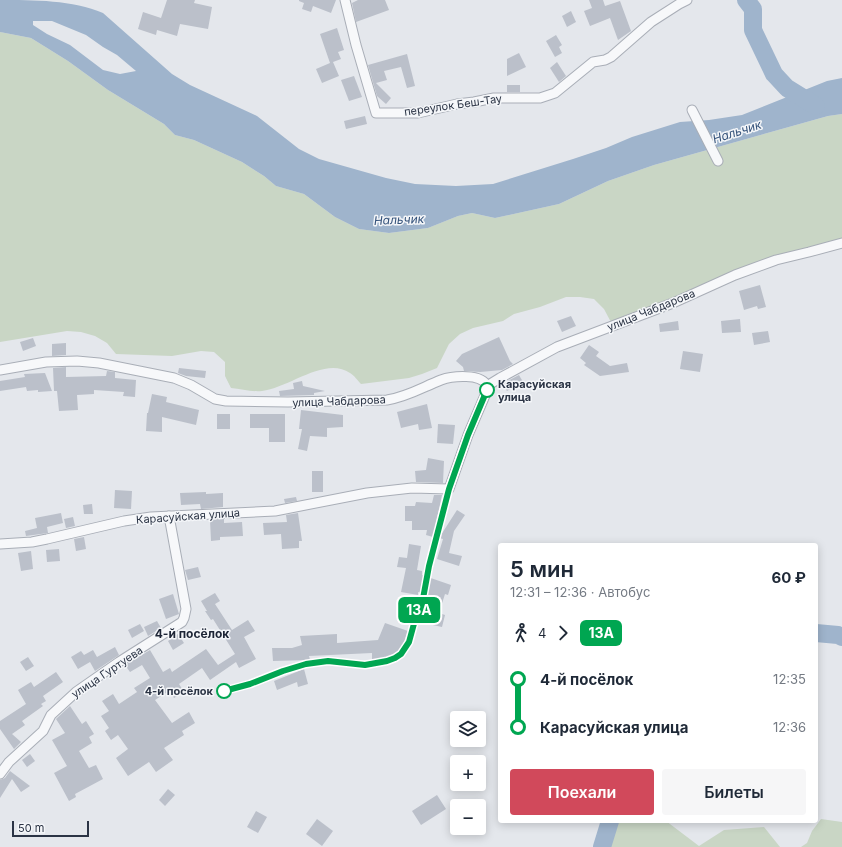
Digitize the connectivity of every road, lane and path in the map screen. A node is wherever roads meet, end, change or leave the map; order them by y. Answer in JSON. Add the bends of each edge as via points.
{"nodes":[{"id":1,"x":345,"y":0,"type":"edge"},
{"id":2,"x":687,"y":0,"type":"edge"},
{"id":3,"x":692,"y":111,"type":"dead end"},
{"id":4,"x":717,"y":159,"type":"dead end"},
{"id":5,"x":842,"y":243,"type":"edge"},
{"id":6,"x":0,"y":370,"type":"edge"},
{"id":7,"x":488,"y":386,"type":"junction"},
{"id":8,"x":170,"y":516,"type":"junction"},
{"id":9,"x":0,"y":544,"type":"edge"},
{"id":10,"x":0,"y":774,"type":"edge"}],
"edges":[{"from":1,"to":2,"type":"street","name":"переулок Беш-Тау","via":[[376,112],[403,113],[494,98],[540,98],[555,94],[593,62],[611,57],[651,22]]},
{"from":3,"to":4,"type":"street"},
{"from":5,"to":7,"type":"street","name":"улица Чабдарова","via":[[776,260],[735,275],[673,303],[557,347]]},
{"from":6,"to":7,"type":"street","name":"улица Чабдарова","via":[[62,361],[98,363],[174,378],[215,399],[226,401],[388,400],[453,378],[480,378]]},
{"from":7,"to":8,"type":"street","name":"Карасуйская улица","via":[[449,489],[412,488],[367,493],[275,511]]},
{"from":8,"to":9,"type":"street","name":"Карасуйская улица","via":[[124,521],[32,542]]},
{"from":8,"to":10,"type":"street","name":"улица Гуртуева","via":[[186,609],[182,622],[72,696],[52,716],[43,731],[9,762]]}]}
